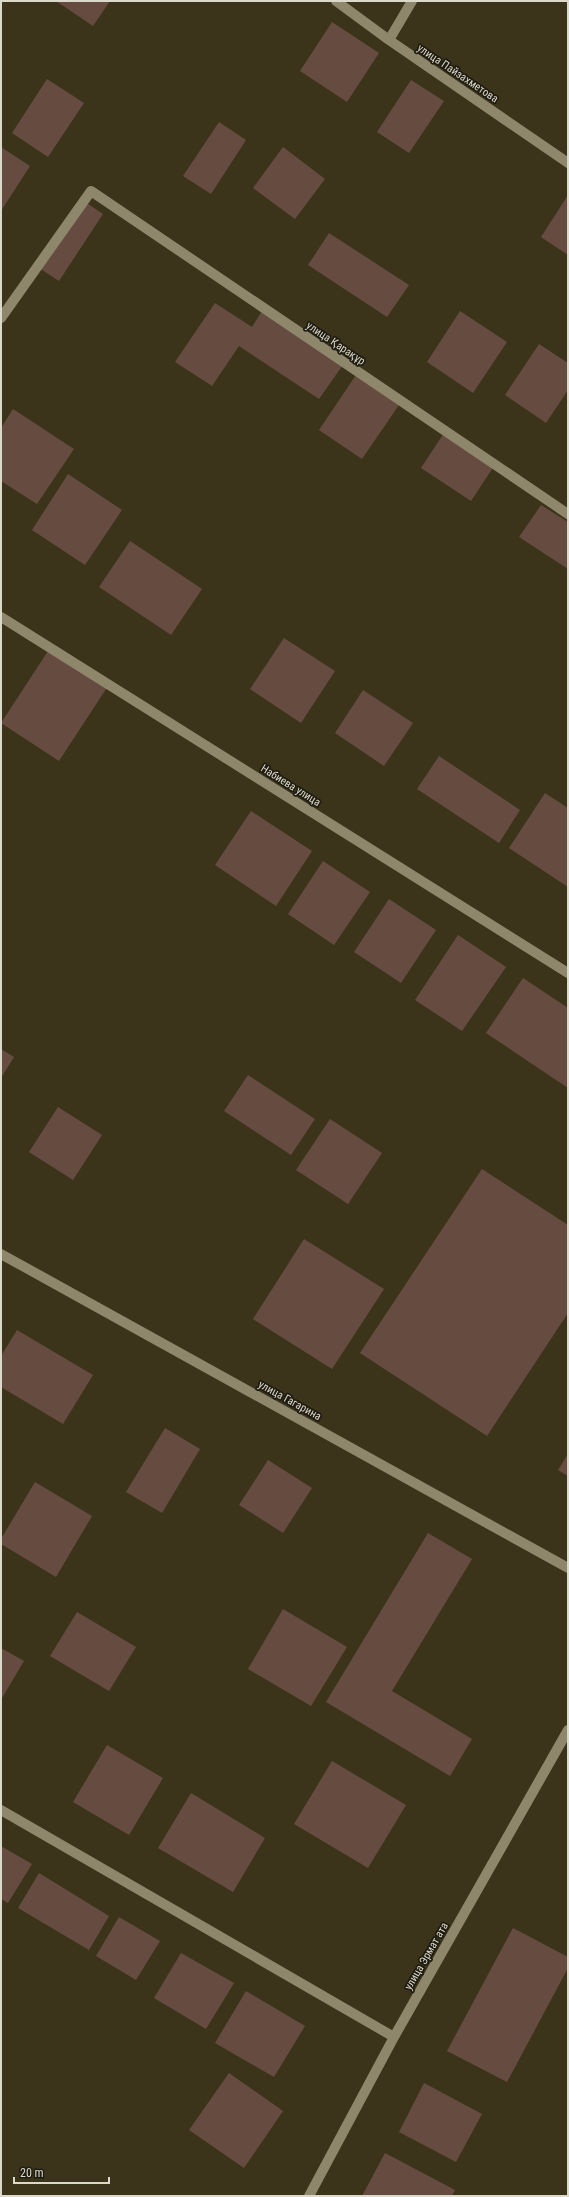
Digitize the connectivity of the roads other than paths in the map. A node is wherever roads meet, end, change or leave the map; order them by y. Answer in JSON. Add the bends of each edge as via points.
{"nodes":[{"id":1,"x":336,"y":1,"type":"edge"},
{"id":2,"x":412,"y":1,"type":"edge"},
{"id":3,"x":389,"y":40,"type":"junction"},
{"id":4,"x":568,"y":162,"type":"edge"},
{"id":5,"x":1,"y":318,"type":"edge"},
{"id":6,"x":568,"y":514,"type":"edge"},
{"id":7,"x":1,"y":617,"type":"edge"},
{"id":8,"x":568,"y":973,"type":"edge"},
{"id":9,"x":1,"y":1254,"type":"edge"},
{"id":10,"x":568,"y":1568,"type":"edge"},
{"id":11,"x":568,"y":1730,"type":"edge"},
{"id":12,"x":1,"y":1810,"type":"edge"},
{"id":13,"x":394,"y":2037,"type":"junction"},
{"id":14,"x":309,"y":2196,"type":"edge"}],
"edges":[{"from":1,"to":3,"type":"street","name":"улица Пайзахметова"},
{"from":2,"to":3,"type":"street"},
{"from":3,"to":4,"type":"street","name":"улица Пайзахметова"},
{"from":5,"to":6,"type":"street","name":"улица Қарақұр","via":[[91,191]]},
{"from":7,"to":8,"type":"street","name":"Набиева улица"},
{"from":9,"to":10,"type":"street","name":"улица Гагарина"},
{"from":11,"to":13,"type":"street","name":"улица Эрмат ата"},
{"from":12,"to":13,"type":"street"},
{"from":13,"to":14,"type":"street","name":"улица Эрмат ата"}]}
